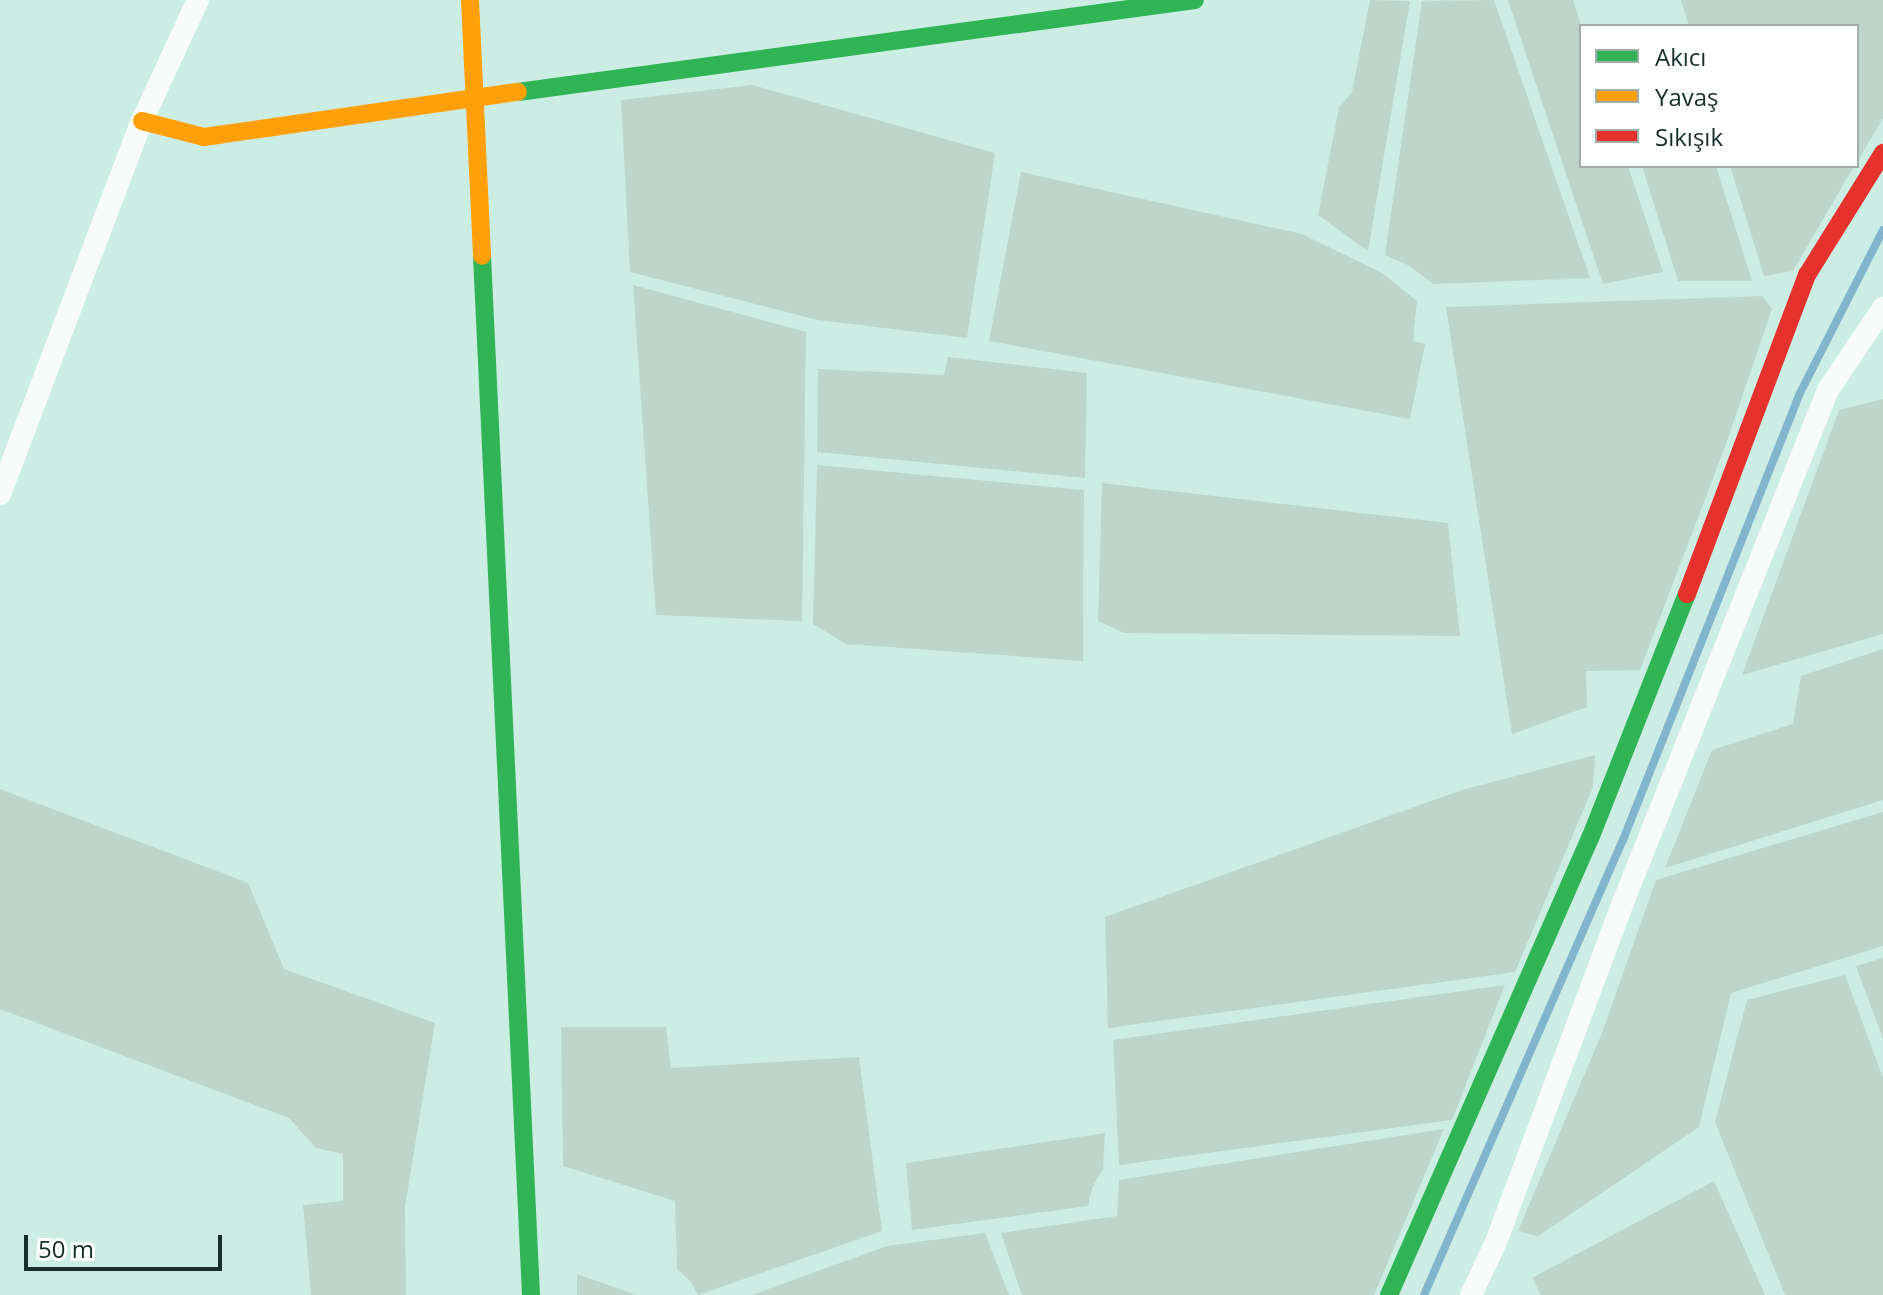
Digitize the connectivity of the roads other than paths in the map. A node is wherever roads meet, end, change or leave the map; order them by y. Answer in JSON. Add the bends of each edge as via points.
{"nodes":[{"id":1,"x":198,"y":0,"type":"edge"},
{"id":2,"x":470,"y":0,"type":"edge"},
{"id":3,"x":1195,"y":0,"type":"edge"},
{"id":4,"x":474,"y":96,"type":"junction"},
{"id":5,"x":142,"y":121,"type":"junction"},
{"id":6,"x":1883,"y":153,"type":"edge"},
{"id":7,"x":1883,"y":308,"type":"edge"},
{"id":8,"x":0,"y":494,"type":"edge"},
{"id":9,"x":531,"y":1295,"type":"edge"},
{"id":10,"x":1389,"y":1295,"type":"edge"},
{"id":11,"x":1471,"y":1295,"type":"edge"}],
"edges":[{"from":1,"to":5,"type":"street"},
{"from":2,"to":4,"type":"street"},
{"from":3,"to":4,"type":"street"},
{"from":4,"to":5,"type":"street","via":[[204,137]]},
{"from":4,"to":9,"type":"street"},
{"from":5,"to":8,"type":"street"},
{"from":6,"to":10,"type":"street","via":[[1807,275],[1591,836]]},
{"from":7,"to":11,"type":"street","via":[[1828,390]]}]}
